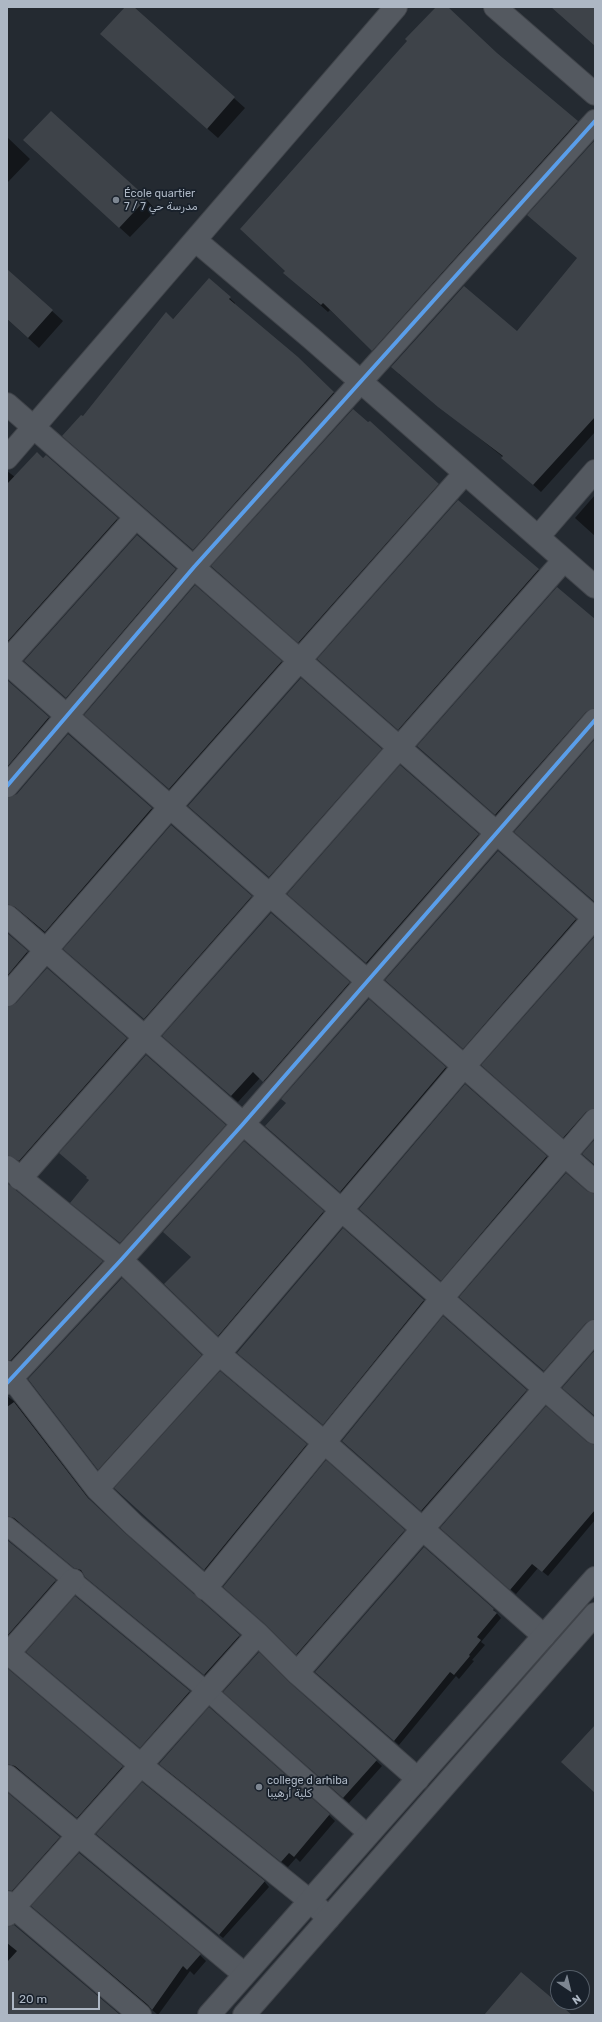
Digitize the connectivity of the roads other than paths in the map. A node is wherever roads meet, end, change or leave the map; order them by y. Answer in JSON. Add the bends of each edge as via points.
{"nodes":[{"id":1,"x":396,"y":7,"type":"edge"},
{"id":2,"x":495,"y":7,"type":"edge"},
{"id":3,"x":595,"y":94,"type":"edge"},
{"id":4,"x":595,"y":121,"type":"edge"},
{"id":5,"x":195,"y":240,"type":"junction"},
{"id":6,"x":361,"y":382,"type":"junction"},
{"id":7,"x":7,"y":404,"type":"edge"},
{"id":8,"x":33,"y":427,"type":"junction"},
{"id":9,"x":7,"y":458,"type":"edge"},
{"id":10,"x":595,"y":470,"type":"edge"},
{"id":11,"x":465,"y":473,"type":"junction"},
{"id":12,"x":136,"y":517,"type":"junction"},
{"id":13,"x":538,"y":537,"type":"junction"},
{"id":14,"x":564,"y":560,"type":"junction"},
{"id":15,"x":194,"y":567,"type":"junction"},
{"id":16,"x":595,"y":587,"type":"edge"},
{"id":17,"x":300,"y":661,"type":"junction"},
{"id":18,"x":7,"y":662,"type":"edge"},
{"id":19,"x":66,"y":715,"type":"junction"},
{"id":20,"x":595,"y":720,"type":"edge"},
{"id":21,"x":400,"y":748,"type":"junction"},
{"id":22,"x":7,"y":786,"type":"edge"},
{"id":23,"x":170,"y":807,"type":"junction"},
{"id":24,"x":497,"y":833,"type":"junction"},
{"id":25,"x":269,"y":895,"type":"junction"},
{"id":26,"x":7,"y":916,"type":"edge"},
{"id":27,"x":595,"y":918,"type":"edge"},
{"id":28,"x":45,"y":950,"type":"junction"},
{"id":29,"x":366,"y":981,"type":"junction"},
{"id":30,"x":7,"y":995,"type":"edge"},
{"id":31,"x":145,"y":1038,"type":"junction"},
{"id":32,"x":464,"y":1066,"type":"junction"},
{"id":33,"x":595,"y":1120,"type":"edge"},
{"id":34,"x":243,"y":1124,"type":"junction"},
{"id":35,"x":564,"y":1155,"type":"junction"},
{"id":36,"x":14,"y":1173,"type":"edge"},
{"id":37,"x":595,"y":1182,"type":"edge"},
{"id":38,"x":341,"y":1210,"type":"junction"},
{"id":39,"x":121,"y":1260,"type":"junction"},
{"id":40,"x":442,"y":1298,"type":"junction"},
{"id":41,"x":595,"y":1331,"type":"edge"},
{"id":42,"x":220,"y":1354,"type":"junction"},
{"id":43,"x":9,"y":1377,"type":"edge"},
{"id":44,"x":545,"y":1389,"type":"junction"},
{"id":45,"x":595,"y":1433,"type":"edge"},
{"id":46,"x":325,"y":1443,"type":"junction"},
{"id":47,"x":97,"y":1489,"type":"junction"},
{"id":48,"x":7,"y":1526,"type":"edge"},
{"id":49,"x":420,"y":1529,"type":"junction"},
{"id":50,"x":595,"y":1578,"type":"edge"},
{"id":51,"x":73,"y":1580,"type":"junction"},
{"id":52,"x":205,"y":1589,"type":"junction"},
{"id":53,"x":595,"y":1614,"type":"edge"},
{"id":54,"x":258,"y":1634,"type":"junction"},
{"id":55,"x":544,"y":1636,"type":"junction"},
{"id":56,"x":8,"y":1653,"type":"edge"},
{"id":57,"x":297,"y":1673,"type":"junction"},
{"id":58,"x":208,"y":1692,"type":"junction"},
{"id":59,"x":142,"y":1766,"type":"junction"},
{"id":60,"x":7,"y":1776,"type":"edge"},
{"id":61,"x":418,"y":1779,"type":"junction"},
{"id":62,"x":78,"y":1834,"type":"junction"},
{"id":63,"x":369,"y":1835,"type":"junction"},
{"id":64,"x":310,"y":1901,"type":"junction"},
{"id":65,"x":9,"y":1908,"type":"edge"},
{"id":66,"x":329,"y":1918,"type":"junction"},
{"id":67,"x":244,"y":1974,"type":"junction"},
{"id":68,"x":140,"y":2015,"type":"edge"},
{"id":69,"x":209,"y":2015,"type":"edge"},
{"id":70,"x":244,"y":2015,"type":"edge"}],
"edges":[{"from":1,"to":5,"type":"street"},
{"from":2,"to":3,"type":"street"},
{"from":4,"to":6,"type":"street"},
{"from":5,"to":6,"type":"street"},
{"from":5,"to":8,"type":"street"},
{"from":6,"to":11,"type":"street"},
{"from":6,"to":15,"type":"street"},
{"from":7,"to":8,"type":"street"},
{"from":8,"to":9,"type":"street"},
{"from":8,"to":12,"type":"street"},
{"from":10,"to":13,"type":"street"},
{"from":11,"to":13,"type":"street"},
{"from":11,"to":17,"type":"street"},
{"from":12,"to":15,"type":"street"},
{"from":12,"to":18,"type":"street"},
{"from":13,"to":14,"type":"street"},
{"from":14,"to":16,"type":"street"},
{"from":14,"to":21,"type":"street"},
{"from":15,"to":17,"type":"street"},
{"from":15,"to":19,"type":"street"},
{"from":17,"to":21,"type":"street"},
{"from":17,"to":23,"type":"street"},
{"from":18,"to":19,"type":"street"},
{"from":19,"to":22,"type":"street"},
{"from":19,"to":23,"type":"street"},
{"from":20,"to":24,"type":"street"},
{"from":21,"to":24,"type":"street"},
{"from":21,"to":25,"type":"street"},
{"from":23,"to":25,"type":"street"},
{"from":23,"to":28,"type":"street"},
{"from":24,"to":27,"type":"street"},
{"from":24,"to":29,"type":"street"},
{"from":25,"to":29,"type":"street"},
{"from":25,"to":31,"type":"street"},
{"from":26,"to":28,"type":"street"},
{"from":27,"to":32,"type":"street"},
{"from":28,"to":30,"type":"street"},
{"from":28,"to":31,"type":"street"},
{"from":29,"to":32,"type":"street"},
{"from":29,"to":34,"type":"street"},
{"from":31,"to":34,"type":"street"},
{"from":31,"to":36,"type":"street"},
{"from":32,"to":35,"type":"street"},
{"from":32,"to":38,"type":"street"},
{"from":33,"to":35,"type":"street"},
{"from":34,"to":38,"type":"street"},
{"from":34,"to":39,"type":"street"},
{"from":35,"to":37,"type":"street"},
{"from":35,"to":40,"type":"street"},
{"from":36,"to":39,"type":"street"},
{"from":38,"to":40,"type":"street"},
{"from":38,"to":42,"type":"street"},
{"from":39,"to":42,"type":"street"},
{"from":39,"to":43,"type":"street"},
{"from":40,"to":44,"type":"street"},
{"from":40,"to":46,"type":"street"},
{"from":41,"to":44,"type":"street"},
{"from":42,"to":46,"type":"street"},
{"from":42,"to":47,"type":"street"},
{"from":43,"to":47,"type":"street"},
{"from":44,"to":45,"type":"street"},
{"from":44,"to":49,"type":"street"},
{"from":46,"to":49,"type":"street"},
{"from":46,"to":52,"type":"street"},
{"from":47,"to":52,"type":"street"},
{"from":48,"to":51,"type":"lane"},
{"from":49,"to":55,"type":"street"},
{"from":49,"to":57,"type":"street"},
{"from":50,"to":55,"type":"street"},
{"from":51,"to":56,"type":"street"},
{"from":51,"to":58,"type":"lane"},
{"from":52,"to":54,"type":"street"},
{"from":53,"to":66,"type":"street"},
{"from":54,"to":57,"type":"street"},
{"from":54,"to":58,"type":"street"},
{"from":55,"to":61,"type":"street"},
{"from":56,"to":59,"type":"street"},
{"from":57,"to":61,"type":"street"},
{"from":58,"to":59,"type":"street"},
{"from":58,"to":63,"type":"lane"},
{"from":59,"to":62,"type":"street"},
{"from":59,"to":64,"type":"street"},
{"from":60,"to":62,"type":"street"},
{"from":61,"to":63,"type":"street"},
{"from":62,"to":65,"type":"street"},
{"from":62,"to":67,"type":"street"},
{"from":63,"to":64,"type":"street"},
{"from":64,"to":66,"type":"street"},
{"from":64,"to":67,"type":"street"},
{"from":65,"to":68,"type":"street"},
{"from":66,"to":70,"type":"street"},
{"from":67,"to":69,"type":"street"}]}
